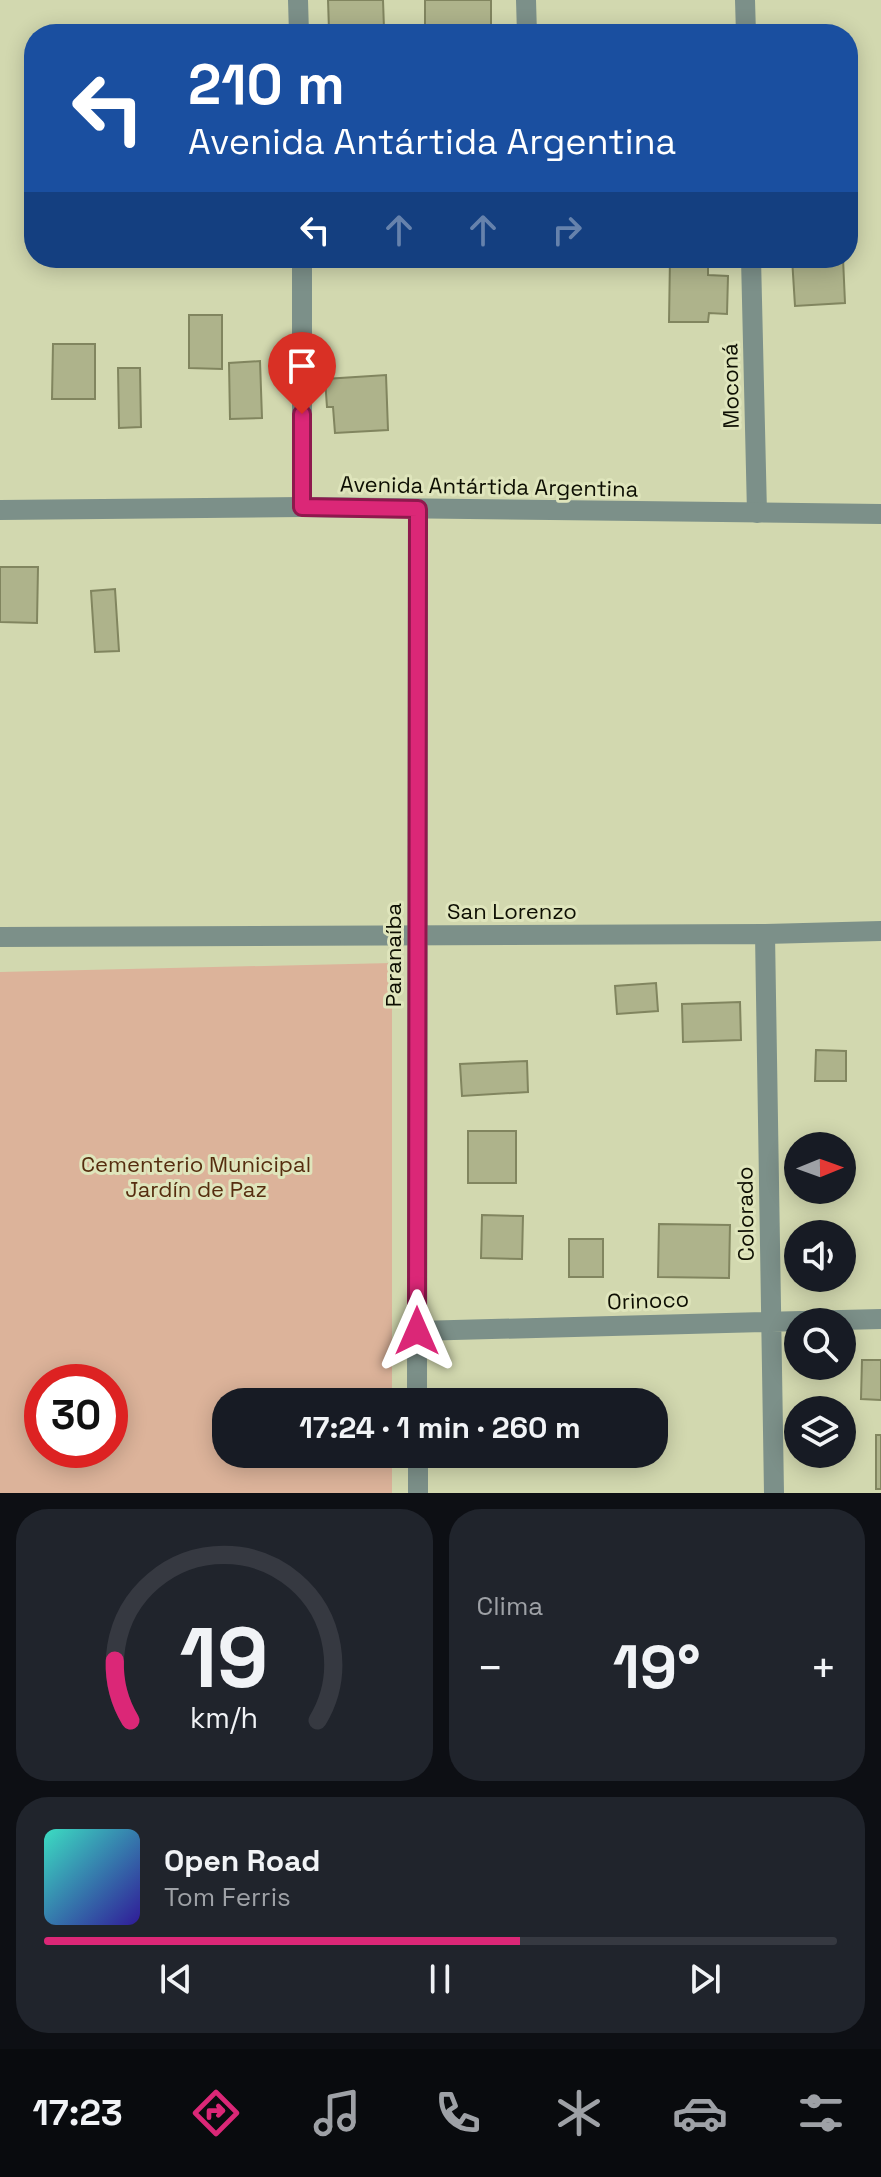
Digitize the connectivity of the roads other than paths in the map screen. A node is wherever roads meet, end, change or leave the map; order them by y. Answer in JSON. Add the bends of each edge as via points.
{"nodes":[{"id":1,"x":298,"y":0,"type":"edge"},
{"id":2,"x":526,"y":0,"type":"edge"},
{"id":3,"x":745,"y":0,"type":"edge"},
{"id":4,"x":299,"y":24,"type":"edge"},
{"id":5,"x":527,"y":24,"type":"edge"},
{"id":6,"x":746,"y":24,"type":"edge"},
{"id":7,"x":302,"y":268,"type":"edge"},
{"id":8,"x":751,"y":268,"type":"edge"},
{"id":9,"x":302,"y":507,"type":"junction"},
{"id":10,"x":418,"y":509,"type":"junction"},
{"id":11,"x":0,"y":510,"type":"edge"},
{"id":12,"x":757,"y":513,"type":"junction"},
{"id":13,"x":881,"y":514,"type":"edge"},
{"id":14,"x":881,"y":931,"type":"edge"},
{"id":15,"x":765,"y":934,"type":"junction"},
{"id":16,"x":416,"y":936,"type":"junction"},
{"id":17,"x":0,"y":937,"type":"edge"},
{"id":18,"x":881,"y":1319,"type":"edge"},
{"id":19,"x":770,"y":1321,"type":"junction"},
{"id":20,"x":417,"y":1331,"type":"junction"},
{"id":21,"x":417,"y":1388,"type":"edge"},
{"id":22,"x":418,"y":1468,"type":"edge"},
{"id":23,"x":418,"y":1493,"type":"edge"},
{"id":24,"x":774,"y":1493,"type":"edge"}],
"edges":[{"from":1,"to":4,"type":"street"},
{"from":2,"to":5,"type":"street"},
{"from":3,"to":6,"type":"street"},
{"from":7,"to":9,"type":"street"},
{"from":8,"to":12,"type":"street","name":"Moconá"},
{"from":9,"to":10,"type":"street","name":"Avenida Antártida Argentina"},
{"from":9,"to":11,"type":"street","name":"Avenida Antártida Argentina"},
{"from":10,"to":12,"type":"street","name":"Avenida Antártida Argentina"},
{"from":10,"to":16,"type":"street","name":"Paranaíba"},
{"from":12,"to":13,"type":"street","name":"Avenida Antártida Argentina"},
{"from":14,"to":15,"type":"street","name":"San Lorenzo"},
{"from":15,"to":16,"type":"street","name":"San Lorenzo"},
{"from":15,"to":19,"type":"street","name":"Colorado"},
{"from":16,"to":17,"type":"street","name":"San Lorenzo"},
{"from":16,"to":20,"type":"street","name":"Paranaíba"},
{"from":18,"to":19,"type":"street","name":"Orinoco"},
{"from":19,"to":20,"type":"street","name":"Orinoco"},
{"from":19,"to":24,"type":"street","name":"Colorado"},
{"from":20,"to":21,"type":"street","name":"Paranaíba"},
{"from":22,"to":23,"type":"street"}]}
